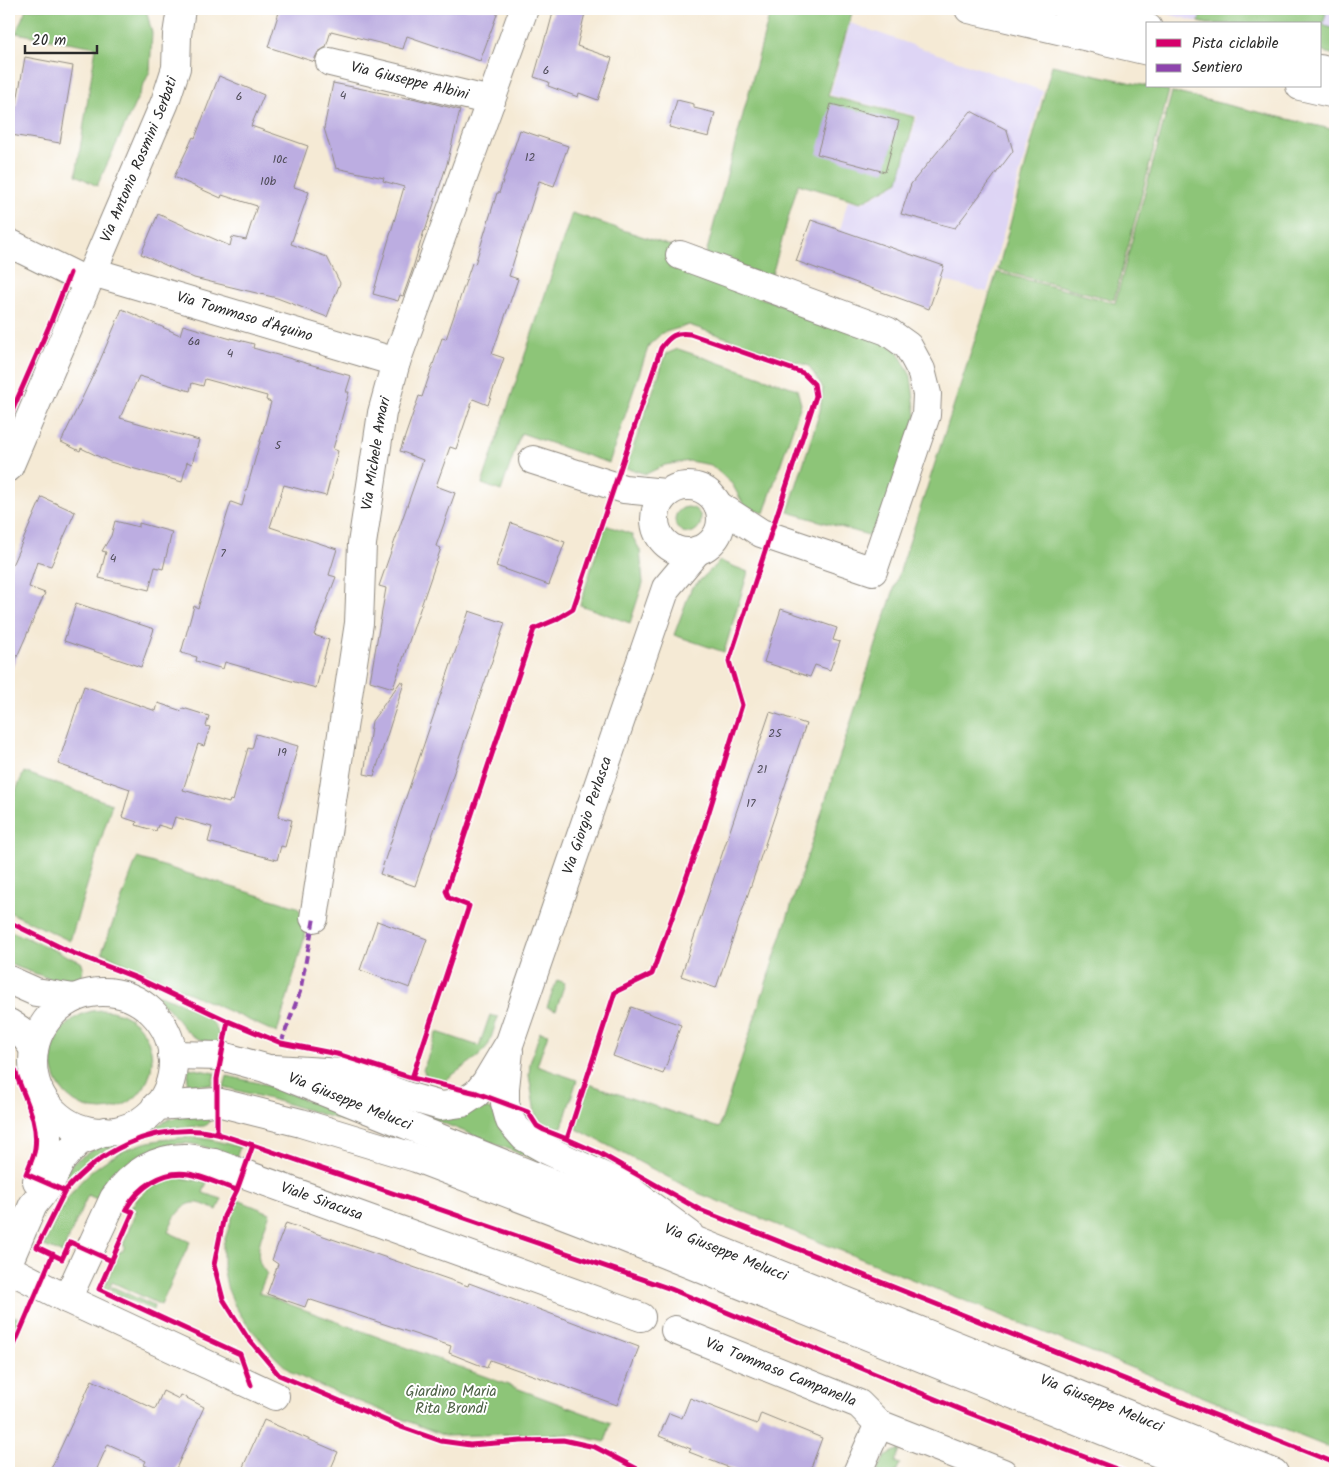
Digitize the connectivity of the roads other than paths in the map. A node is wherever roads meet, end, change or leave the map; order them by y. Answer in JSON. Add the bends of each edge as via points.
{"nodes":[{"id":1,"x":170,"y":9,"type":"edge"},
{"id":2,"x":524,"y":9,"type":"edge"},
{"id":3,"x":969,"y":9,"type":"edge"},
{"id":4,"x":1066,"y":9,"type":"edge"},
{"id":5,"x":179,"y":22,"type":"edge"},
{"id":6,"x":1146,"y":28,"type":"edge"},
{"id":7,"x":1146,"y":51,"type":"edge"},
{"id":8,"x":330,"y":62,"type":"dead end"},
{"id":9,"x":1322,"y":70,"type":"edge"},
{"id":10,"x":1335,"y":73,"type":"edge"},
{"id":11,"x":1309,"y":88,"type":"edge"},
{"id":12,"x":1335,"y":94,"type":"edge"},
{"id":13,"x":491,"y":101,"type":"junction"},
{"id":14,"x":9,"y":243,"type":"edge"},
{"id":15,"x":680,"y":255,"type":"dead end"},
{"id":16,"x":90,"y":277,"type":"junction"},
{"id":17,"x":396,"y":362,"type":"junction"},
{"id":18,"x":533,"y":460,"type":"dead end"},
{"id":19,"x":9,"y":467,"type":"edge"},
{"id":20,"x":624,"y":489,"type":"junction"},
{"id":21,"x":665,"y":494,"type":"junction"},
{"id":22,"x":718,"y":505,"type":"junction"},
{"id":23,"x":657,"y":529,"type":"junction"},
{"id":24,"x":761,"y":533,"type":"junction"},
{"id":25,"x":706,"y":544,"type":"junction"},
{"id":26,"x":666,"y":588,"type":"junction"},
{"id":27,"x":314,"y":918,"type":"dead end"},
{"id":28,"x":9,"y":980,"type":"edge"},
{"id":29,"x":74,"y":998,"type":"junction"},
{"id":30,"x":9,"y":1023,"type":"edge"},
{"id":31,"x":510,"y":1042,"type":"junction"},
{"id":32,"x":34,"y":1049,"type":"junction"},
{"id":33,"x":172,"y":1055,"type":"junction"},
{"id":34,"x":265,"y":1068,"type":"junction"},
{"id":35,"x":36,"y":1084,"type":"junction"},
{"id":36,"x":156,"y":1106,"type":"junction"},
{"id":37,"x":105,"y":1132,"type":"junction"},
{"id":38,"x":34,"y":1205,"type":"junction"},
{"id":39,"x":703,"y":1243,"type":"junction"},
{"id":40,"x":9,"y":1261,"type":"edge"},
{"id":41,"x":9,"y":1269,"type":"edge"},
{"id":42,"x":67,"y":1300,"type":"junction"},
{"id":43,"x":641,"y":1317,"type":"dead end"},
{"id":44,"x":675,"y":1330,"type":"dead end"},
{"id":45,"x":275,"y":1396,"type":"dead end"},
{"id":46,"x":879,"y":1424,"type":"junction"},
{"id":47,"x":857,"y":1473,"type":"edge"},
{"id":48,"x":1003,"y":1473,"type":"edge"},
{"id":49,"x":1208,"y":1473,"type":"edge"},
{"id":50,"x":1274,"y":1473,"type":"edge"}],
"edges":[{"from":1,"to":5,"type":"street","name":"Via Antonio Rosmini Serbati"},
{"from":2,"to":13,"type":"street","name":"Via Michele Amari"},
{"from":3,"to":7,"type":"street"},
{"from":4,"to":6,"type":"street"},
{"from":5,"to":16,"type":"street","name":"Via Antonio Rosmini Serbati","via":[[176,68],[165,102]]},
{"from":8,"to":13,"type":"street","name":"Via Giuseppe Albini"},
{"from":9,"to":10,"type":"street"},
{"from":11,"to":12,"type":"street"},
{"from":13,"to":17,"type":"street","name":"Via Michele Amari"},
{"from":14,"to":16,"type":"street"},
{"from":15,"to":24,"type":"street","via":[[887,331],[908,346],[921,370],[927,394],[926,414],[873,571]]},
{"from":16,"to":17,"type":"street","name":"Via Tommaso d'Aquino"},
{"from":16,"to":19,"type":"street","name":"Via Antonio Rosmini Serbati"},
{"from":17,"to":27,"type":"street","name":"Via Michele Amari","via":[[382,413],[362,544],[359,623]]},
{"from":18,"to":20,"type":"street"},
{"from":20,"to":21,"type":"street"},
{"from":20,"to":23,"type":"street"},
{"from":21,"to":22,"type":"street","via":[[675,487],[697,486],[708,492]]},
{"from":21,"to":23,"type":"street","name":"Via Giorgio Perlasca","via":[[654,513]]},
{"from":22,"to":24,"type":"street"},
{"from":22,"to":25,"type":"street","name":"Via Giorgio Perlasca","via":[[719,532]]},
{"from":23,"to":25,"type":"street","via":[[664,542],[673,549],[683,552]]},
{"from":23,"to":26,"type":"street","name":"Via Giorgio Perlasca"},
{"from":24,"to":25,"type":"street"},
{"from":25,"to":26,"type":"street","name":"Via Giorgio Perlasca"},
{"from":26,"to":31,"type":"street","name":"Via Giorgio Perlasca"},
{"from":28,"to":29,"type":"street","via":[[36,992]]},
{"from":29,"to":32,"type":"street","via":[[62,1005],[44,1024]]},
{"from":29,"to":33,"type":"street","via":[[102,992],[117,993],[144,1005],[163,1027]]},
{"from":30,"to":32,"type":"street","via":[[20,1030]]},
{"from":31,"to":34,"type":"street","name":"Via Giorgio Perlasca","via":[[477,1093],[462,1103],[441,1106],[343,1073]]},
{"from":31,"to":39,"type":"street","name":"Via Giorgio Perlasca","via":[[506,1102],[510,1121],[524,1137],[624,1186]]},
{"from":32,"to":35,"type":"street"},
{"from":33,"to":34,"type":"street","name":"Via Giuseppe Melucci","via":[[222,1056]]},
{"from":33,"to":36,"type":"street","via":[[169,1082]]},
{"from":34,"to":39,"type":"street","name":"Via Giuseppe Melucci"},
{"from":35,"to":37,"type":"street","via":[[42,1097],[63,1119],[76,1126]]},
{"from":35,"to":38,"type":"street","via":[[47,1125],[47,1155],[37,1180]]},
{"from":36,"to":37,"type":"street","via":[[133,1124]]},
{"from":36,"to":49,"type":"street","name":"Via Giuseppe Melucci","via":[[217,1102],[301,1122],[416,1158],[620,1236]]},
{"from":37,"to":38,"type":"street","via":[[78,1142],[61,1160],[49,1185]]},
{"from":38,"to":40,"type":"street"},
{"from":39,"to":50,"type":"street","name":"Via Giuseppe Melucci"},
{"from":41,"to":42,"type":"street"},
{"from":42,"to":43,"type":"street","name":"Viale Siracusa","via":[[121,1189],[143,1169],[159,1162],[187,1158],[214,1163]]},
{"from":42,"to":45,"type":"street"},
{"from":44,"to":46,"type":"street","name":"Via Tommaso Campanella","via":[[859,1404]]},
{"from":46,"to":47,"type":"street"},
{"from":46,"to":48,"type":"street","name":"Via Tommaso Campanella"}]}
